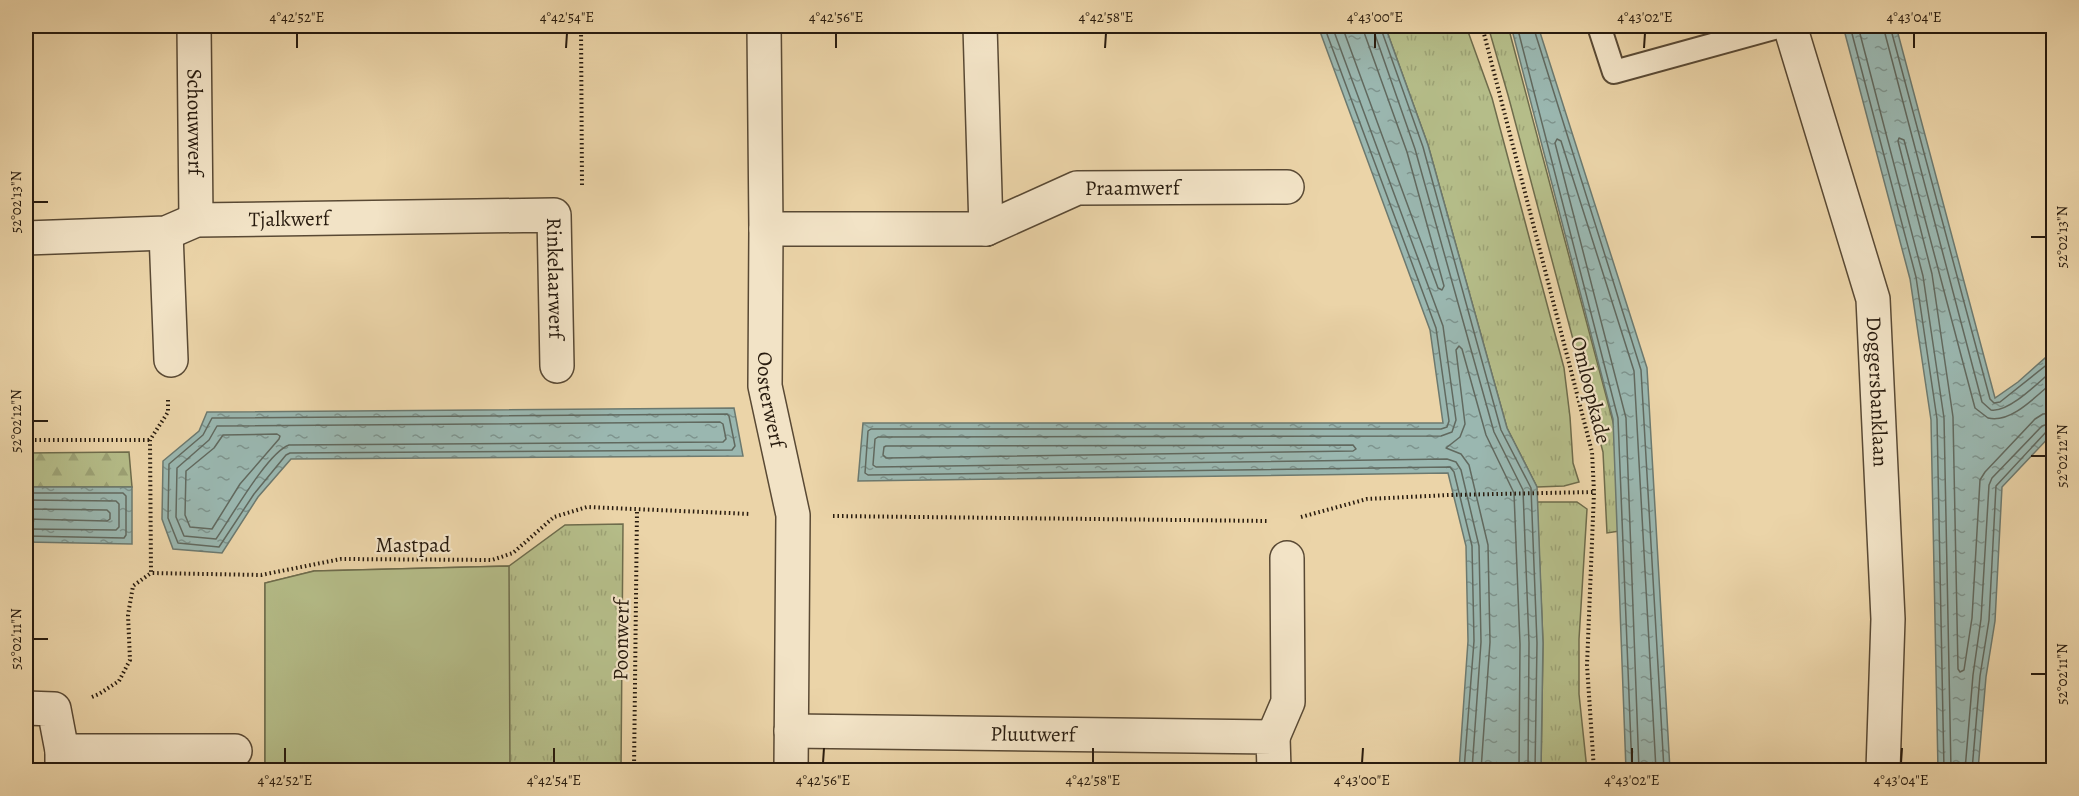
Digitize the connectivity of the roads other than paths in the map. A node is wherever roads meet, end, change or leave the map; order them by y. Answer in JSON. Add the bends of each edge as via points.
{"nodes":[{"id":1,"x":195,"y":26,"type":"edge"},
{"id":2,"x":764,"y":26,"type":"edge"},
{"id":3,"x":981,"y":26,"type":"edge"},
{"id":4,"x":1599,"y":26,"type":"edge"},
{"id":5,"x":1781,"y":26,"type":"edge"},
{"id":6,"x":1790,"y":26,"type":"edge"},
{"id":7,"x":1287,"y":188,"type":"dead end"},
{"id":8,"x":554,"y":215,"type":"joint"},
{"id":9,"x":196,"y":219,"type":"junction"},
{"id":10,"x":986,"y":229,"type":"junction"},
{"id":11,"x":766,"y":230,"type":"junction"},
{"id":12,"x":165,"y":233,"type":"junction"},
{"id":13,"x":26,"y":238,"type":"edge"},
{"id":14,"x":171,"y":360,"type":"road end"},
{"id":15,"x":557,"y":366,"type":"dead end"},
{"id":16,"x":1287,"y":558,"type":"dead end"},
{"id":17,"x":40,"y":708,"type":"edge"},
{"id":18,"x":791,"y":731,"type":"junction"},
{"id":19,"x":1273,"y":737,"type":"junction"},
{"id":20,"x":235,"y":751,"type":"dead end"},
{"id":21,"x":62,"y":761,"type":"edge"},
{"id":22,"x":790,"y":771,"type":"edge"},
{"id":23,"x":1274,"y":771,"type":"edge"},
{"id":24,"x":1883,"y":771,"type":"edge"}],
"edges":[{"from":1,"to":9,"type":"street","name":"Schouwwerf"},
{"from":2,"to":11,"type":"street","name":"Oosterwerf"},
{"from":3,"to":10,"type":"street"},
{"from":4,"to":5,"type":"lane","via":[[1614,72]]},
{"from":6,"to":24,"type":"street","name":"Doggersbanklaan","via":[[1873,299],[1888,619]]},
{"from":7,"to":10,"type":"street","name":"Praamwerf","via":[[1077,188]]},
{"from":8,"to":9,"type":"street","name":"Tjalkwerf"},
{"from":8,"to":15,"type":"street","name":"Rinkelaarwerf"},
{"from":9,"to":12,"type":"street","name":"Tjalkwerf"},
{"from":10,"to":11,"type":"street","name":"Praamwerf"},
{"from":11,"to":18,"type":"street","name":"Oosterwerf","via":[[765,386],[793,515]]},
{"from":12,"to":13,"type":"street","name":"Tjalkwerf"},
{"from":12,"to":14,"type":"street"},
{"from":16,"to":19,"type":"street","via":[[1288,702]]},
{"from":17,"to":21,"type":"street"},
{"from":18,"to":19,"type":"street","name":"Pluutwerf"},
{"from":18,"to":22,"type":"street","name":"Oosterwerf"},
{"from":19,"to":23,"type":"street"},
{"from":20,"to":21,"type":"street"}]}
